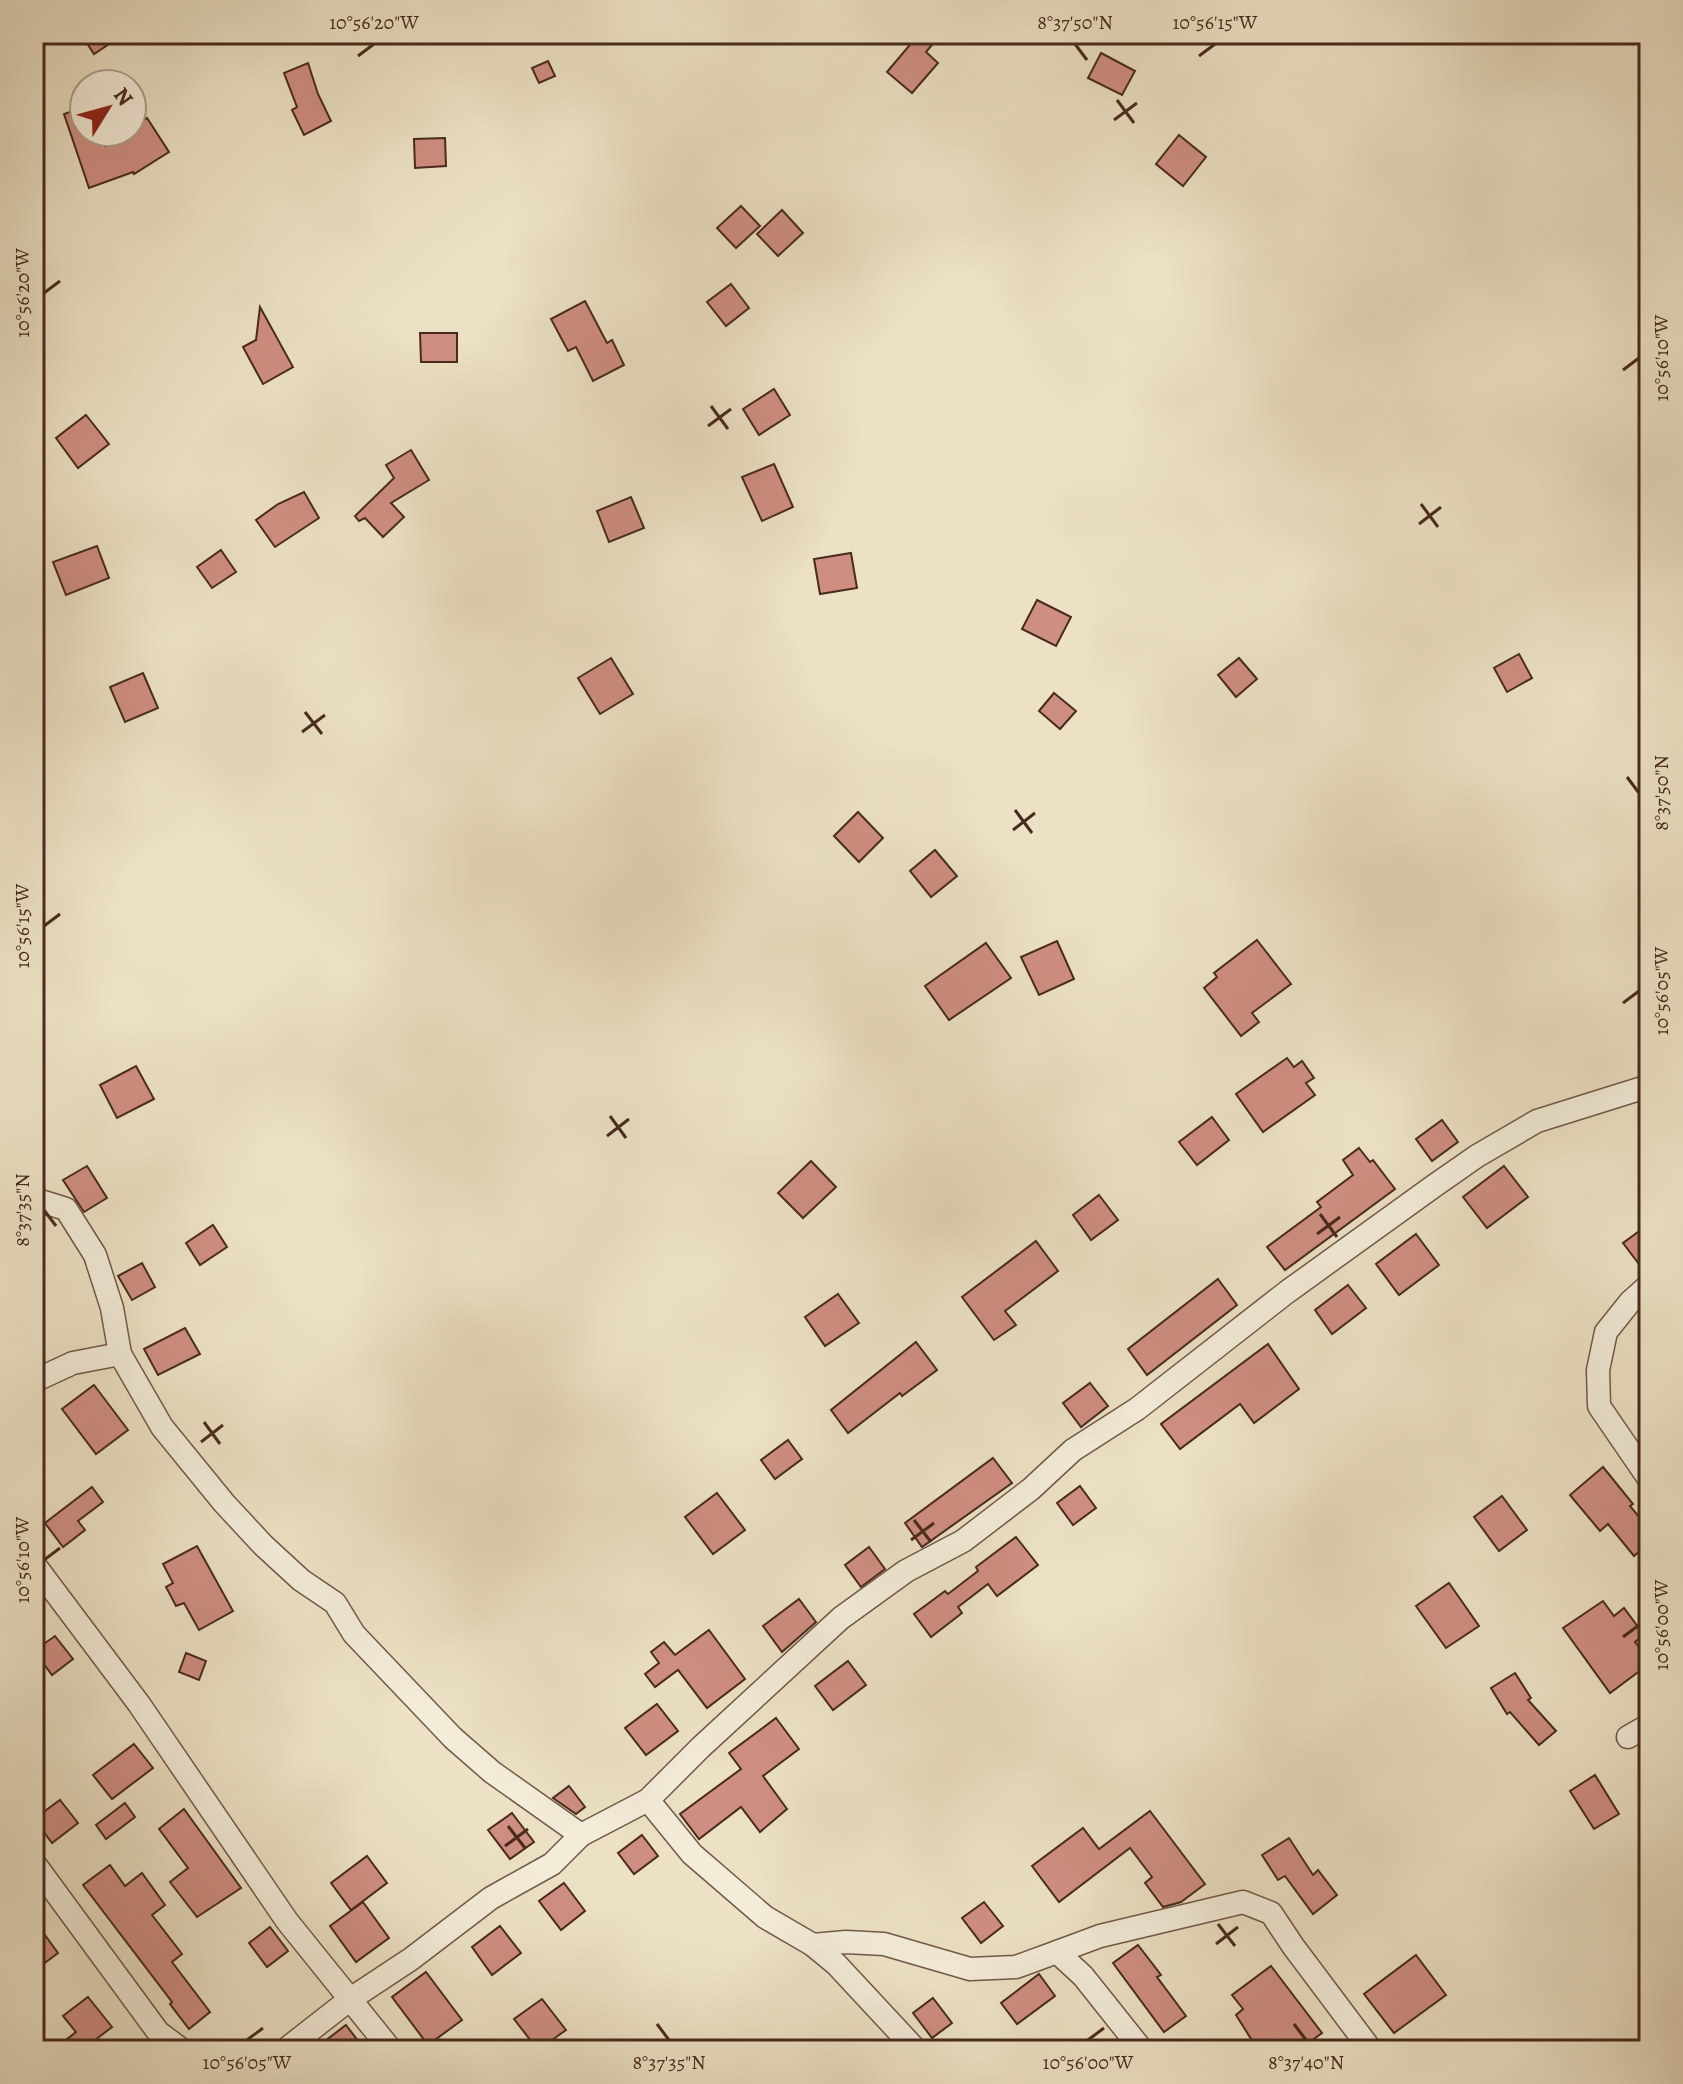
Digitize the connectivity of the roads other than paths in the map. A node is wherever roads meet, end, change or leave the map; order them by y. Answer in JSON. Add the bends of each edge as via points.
{"nodes":[{"id":1,"x":1649,"y":1086,"type":"edge"},
{"id":2,"x":34,"y":1199,"type":"edge"},
{"id":3,"x":1649,"y":1285,"type":"edge"},
{"id":4,"x":120,"y":1354,"type":"junction"},
{"id":5,"x":34,"y":1381,"type":"edge"},
{"id":6,"x":1649,"y":1479,"type":"edge"},
{"id":7,"x":34,"y":1564,"type":"edge"},
{"id":8,"x":1649,"y":1725,"type":"edge"},
{"id":9,"x":1628,"y":1737,"type":"dead end"},
{"id":10,"x":648,"y":1800,"type":"junction"},
{"id":11,"x":581,"y":1835,"type":"junction"},
{"id":12,"x":34,"y":1863,"type":"edge"},
{"id":13,"x":813,"y":1945,"type":"junction"},
{"id":14,"x":1057,"y":1952,"type":"junction"},
{"id":15,"x":349,"y":2000,"type":"junction"},
{"id":16,"x":182,"y":2050,"type":"edge"},
{"id":17,"x":285,"y":2050,"type":"edge"},
{"id":18,"x":391,"y":2050,"type":"edge"},
{"id":19,"x":916,"y":2050,"type":"edge"},
{"id":20,"x":1142,"y":2050,"type":"edge"},
{"id":21,"x":1371,"y":2050,"type":"edge"}],
"edges":[{"from":1,"to":10,"type":"street","via":[[1537,1121],[1434,1186],[1137,1409],[1073,1450],[963,1541],[906,1571],[841,1618]]},
{"from":2,"to":4,"type":"street","via":[[66,1209],[95,1255]]},
{"from":3,"to":6,"type":"street","via":[[1606,1332],[1598,1370],[1599,1406]]},
{"from":4,"to":5,"type":"street","via":[[73,1363]]},
{"from":4,"to":11,"type":"street","via":[[162,1427],[263,1545],[335,1603],[354,1634],[453,1738],[503,1781]]},
{"from":7,"to":15,"type":"street","via":[[139,1704],[253,1874]]},
{"from":8,"to":9,"type":"street"},
{"from":10,"to":11,"type":"street"},
{"from":10,"to":13,"type":"street","via":[[692,1854],[765,1917]]},
{"from":11,"to":15,"type":"street","via":[[552,1864],[491,1898]]},
{"from":12,"to":16,"type":"street","via":[[158,2032]]},
{"from":13,"to":14,"type":"street","via":[[884,1944],[970,1969],[1016,1967]]},
{"from":13,"to":19,"type":"street"},
{"from":14,"to":20,"type":"street"},
{"from":14,"to":21,"type":"street","via":[[1100,1936],[1243,1902],[1271,1913]]},
{"from":15,"to":17,"type":"street"},
{"from":15,"to":18,"type":"street"}]}
